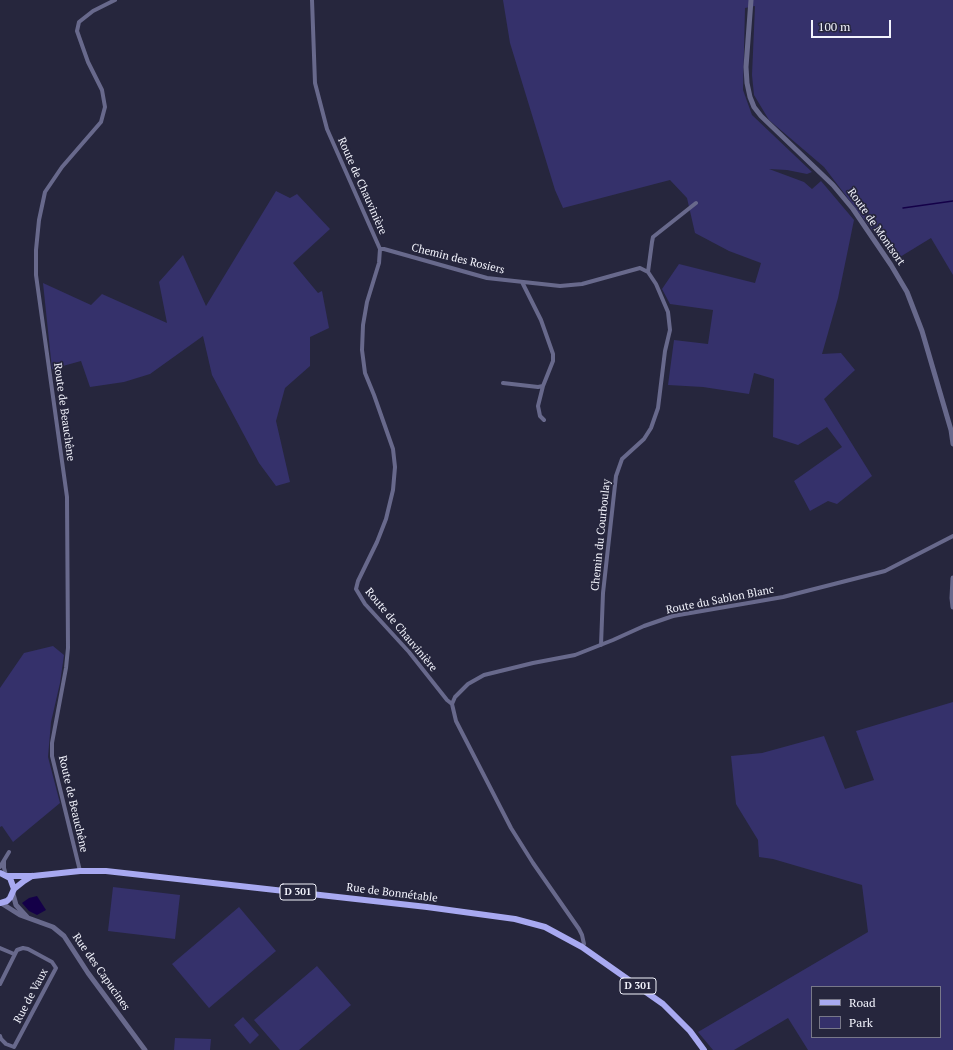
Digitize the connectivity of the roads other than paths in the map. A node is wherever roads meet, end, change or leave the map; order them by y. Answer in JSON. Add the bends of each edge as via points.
{"nodes":[{"id":1,"x":115,"y":0,"type":"edge"},
{"id":2,"x":312,"y":0,"type":"edge"},
{"id":3,"x":751,"y":0,"type":"edge"},
{"id":4,"x":696,"y":203,"type":"dead end"},
{"id":5,"x":380,"y":249,"type":"junction"},
{"id":6,"x":648,"y":272,"type":"junction"},
{"id":7,"x":522,"y":282,"type":"junction"},
{"id":8,"x":503,"y":383,"type":"dead end"},
{"id":9,"x":543,"y":386,"type":"junction"},
{"id":10,"x":544,"y":420,"type":"dead end"},
{"id":11,"x":953,"y":444,"type":"edge"},
{"id":12,"x":953,"y":536,"type":"edge"},
{"id":13,"x":953,"y":578,"type":"edge"},
{"id":14,"x":953,"y":607,"type":"edge"},
{"id":15,"x":601,"y":645,"type":"junction"},
{"id":16,"x":452,"y":704,"type":"junction"},
{"id":17,"x":9,"y":852,"type":"dead end"},
{"id":18,"x":4,"y":860,"type":"junction"},
{"id":19,"x":0,"y":867,"type":"edge"},
{"id":20,"x":80,"y":871,"type":"junction"},
{"id":21,"x":4,"y":875,"type":"edge"},
{"id":22,"x":33,"y":876,"type":"junction"},
{"id":23,"x":13,"y":891,"type":"junction"},
{"id":24,"x":1,"y":903,"type":"edge"},
{"id":25,"x":30,"y":919,"type":"junction"},
{"id":26,"x":582,"y":947,"type":"junction"},
{"id":27,"x":0,"y":948,"type":"edge"},
{"id":28,"x":14,"y":954,"type":"junction"},
{"id":29,"x":0,"y":984,"type":"edge"},
{"id":30,"x":0,"y":1036,"type":"edge"},
{"id":31,"x":145,"y":1050,"type":"edge"},
{"id":32,"x":704,"y":1050,"type":"edge"}],
"edges":[{"from":1,"to":20,"type":"street","name":"Route de Beauchêne","via":[[93,11],[79,22],[77,31],[102,90],[105,107],[101,122],[62,167],[45,192],[36,250],[36,275],[67,497],[69,559],[68,648],[52,756]]},
{"from":2,"to":5,"type":"street","name":"Route de Chauvinière","via":[[315,82],[327,129]]},
{"from":3,"to":11,"type":"street","name":"Route de Montsort","via":[[746,67],[748,90],[754,107],[834,185],[892,265],[914,308],[922,331]]},
{"from":4,"to":6,"type":"street","via":[[653,238]]},
{"from":5,"to":7,"type":"street","name":"Chemin des Rosiers","via":[[487,278]]},
{"from":5,"to":16,"type":"street","name":"Route de Chauvinière","via":[[379,263],[367,302],[362,350],[365,373],[393,449],[395,467],[386,519],[356,590],[365,604]]},
{"from":6,"to":7,"type":"street","name":"Chemin des Rosiers","via":[[640,268],[582,284],[560,286]]},
{"from":6,"to":15,"type":"street","name":"Chemin du Courboulay","via":[[668,312],[670,330],[658,408],[651,428],[644,440],[622,460],[616,476],[603,593]]},
{"from":7,"to":9,"type":"street","via":[[541,320],[553,354]]},
{"from":8,"to":9,"type":"street"},
{"from":9,"to":10,"type":"street","via":[[538,406],[540,416]]},
{"from":12,"to":15,"type":"street","name":"Route du Sablon Blanc","via":[[885,571],[783,597],[673,616]]},
{"from":13,"to":14,"type":"street"},
{"from":15,"to":16,"type":"street","name":"Route du Sablon Blanc","via":[[575,655],[484,675],[468,684],[454,697]]},
{"from":16,"to":26,"type":"street","name":"Route de Chauvinière","via":[[460,728],[512,828],[579,929],[584,944]]},
{"from":17,"to":18,"type":"street"},
{"from":18,"to":19,"type":"street"},
{"from":18,"to":21,"type":"street"},
{"from":20,"to":22,"type":"main road","name":"Rue de Bonnétable","number":"D 301"},
{"from":20,"to":26,"type":"main road","name":"Rue de Bonnétable","number":"D 301","via":[[106,871],[491,915],[545,927]]},
{"from":21,"to":22,"type":"main road","name":"Rue de Bonnétable","number":"D 301"},
{"from":21,"to":23,"type":"main road","via":[[12,882]]},
{"from":22,"to":23,"type":"main road","name":"Rue de Bonnétable","number":"D 301"},
{"from":23,"to":24,"type":"main road","name":"Rue de Bonnétable","via":[[7,901]]},
{"from":23,"to":25,"type":"street","name":"Rue des Capucines","via":[[16,905]]},
{"from":24,"to":25,"type":"street","name":"Rue des Capucines"},
{"from":25,"to":31,"type":"street","name":"Rue des Capucines","via":[[53,927],[64,936]]},
{"from":26,"to":32,"type":"main road","name":"Rue de Bonnétable","number":"D 301","via":[[663,1004],[690,1031]]},
{"from":27,"to":28,"type":"street"},
{"from":28,"to":29,"type":"street"},
{"from":28,"to":30,"type":"street","name":"Rue de Vaux","via":[[22,948],[28,949],[52,962],[56,968],[14,1047],[6,1044]]}]}
